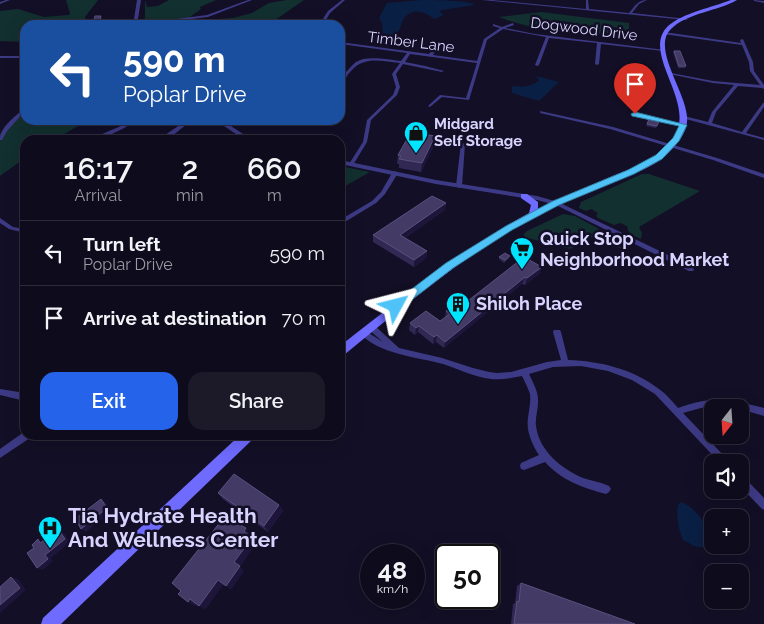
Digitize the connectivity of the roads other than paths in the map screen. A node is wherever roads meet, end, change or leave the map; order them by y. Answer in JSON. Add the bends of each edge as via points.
{"nodes":[{"id":1,"x":10,"y":0,"type":"edge"},
{"id":2,"x":141,"y":0,"type":"edge"},
{"id":3,"x":251,"y":0,"type":"edge"},
{"id":4,"x":344,"y":0,"type":"edge"},
{"id":5,"x":483,"y":0,"type":"edge"},
{"id":6,"x":587,"y":0,"type":"edge"},
{"id":7,"x":646,"y":0,"type":"edge"},
{"id":8,"x":735,"y":0,"type":"edge"},
{"id":9,"x":755,"y":0,"type":"edge"},
{"id":10,"x":500,"y":1,"type":"edge"},
{"id":11,"x":764,"y":2,"type":"edge"},
{"id":12,"x":0,"y":3,"type":"edge"},
{"id":13,"x":588,"y":10,"type":"junction"},
{"id":14,"x":630,"y":14,"type":"junction"},
{"id":15,"x":686,"y":19,"type":"junction"},
{"id":16,"x":137,"y":20,"type":"edge"},
{"id":17,"x":141,"y":20,"type":"edge"},
{"id":18,"x":174,"y":20,"type":"edge"},
{"id":19,"x":324,"y":20,"type":"edge"},
{"id":20,"x":513,"y":24,"type":"dead end"},
{"id":21,"x":494,"y":25,"type":"dead end"},
{"id":22,"x":502,"y":29,"type":"junction"},
{"id":23,"x":664,"y":33,"type":"junction"},
{"id":24,"x":548,"y":36,"type":"junction"},
{"id":25,"x":439,"y":42,"type":"dead end"},
{"id":26,"x":599,"y":43,"type":"junction"},
{"id":27,"x":345,"y":44,"type":"edge"},
{"id":28,"x":663,"y":50,"type":"junction"},
{"id":29,"x":409,"y":53,"type":"junction"},
{"id":30,"x":20,"y":56,"type":"edge"},
{"id":31,"x":430,"y":56,"type":"junction"},
{"id":32,"x":0,"y":57,"type":"edge"},
{"id":33,"x":479,"y":62,"type":"junction"},
{"id":34,"x":402,"y":63,"type":"junction"},
{"id":35,"x":597,"y":64,"type":"dead end"},
{"id":36,"x":537,"y":65,"type":"dead end"},
{"id":37,"x":442,"y":71,"type":"dead end"},
{"id":38,"x":671,"y":74,"type":"junction"},
{"id":39,"x":345,"y":76,"type":"edge"},
{"id":40,"x":736,"y":85,"type":"junction"},
{"id":41,"x":764,"y":87,"type":"edge"},
{"id":42,"x":764,"y":104,"type":"edge"},
{"id":43,"x":430,"y":106,"type":"dead end"},
{"id":44,"x":542,"y":112,"type":"dead end"},
{"id":45,"x":20,"y":114,"type":"edge"},
{"id":46,"x":635,"y":114,"type":"dead end"},
{"id":47,"x":684,"y":117,"type":"junction"},
{"id":48,"x":710,"y":124,"type":"junction"},
{"id":49,"x":126,"y":125,"type":"edge"},
{"id":50,"x":183,"y":125,"type":"edge"},
{"id":51,"x":226,"y":125,"type":"edge"},
{"id":52,"x":683,"y":125,"type":"junction"},
{"id":53,"x":744,"y":134,"type":"junction"},
{"id":54,"x":103,"y":135,"type":"edge"},
{"id":55,"x":169,"y":135,"type":"edge"},
{"id":56,"x":241,"y":135,"type":"edge"},
{"id":57,"x":0,"y":139,"type":"edge"},
{"id":58,"x":764,"y":139,"type":"edge"},
{"id":59,"x":463,"y":144,"type":"dead end"},
{"id":60,"x":670,"y":147,"type":"junction"},
{"id":61,"x":345,"y":163,"type":"edge"},
{"id":62,"x":351,"y":164,"type":"junction"},
{"id":63,"x":395,"y":174,"type":"junction"},
{"id":64,"x":764,"y":176,"type":"edge"},
{"id":65,"x":459,"y":186,"type":"junction"},
{"id":66,"x":524,"y":196,"type":"junction"},
{"id":67,"x":556,"y":203,"type":"junction"},
{"id":68,"x":534,"y":214,"type":"junction"},
{"id":69,"x":0,"y":220,"type":"edge"},
{"id":70,"x":345,"y":220,"type":"edge"},
{"id":71,"x":11,"y":228,"type":"junction"},
{"id":72,"x":0,"y":229,"type":"edge"},
{"id":73,"x":20,"y":230,"type":"edge"},
{"id":74,"x":691,"y":269,"type":"dead end"},
{"id":75,"x":367,"y":330,"type":"junction"},
{"id":76,"x":557,"y":332,"type":"dead end"},
{"id":77,"x":345,"y":348,"type":"edge"},
{"id":78,"x":565,"y":364,"type":"junction"},
{"id":79,"x":524,"y":372,"type":"junction"},
{"id":80,"x":0,"y":392,"type":"edge"},
{"id":81,"x":20,"y":396,"type":"edge"},
{"id":82,"x":677,"y":412,"type":"junction"},
{"id":83,"x":764,"y":412,"type":"edge"},
{"id":84,"x":20,"y":440,"type":"edge"},
{"id":85,"x":244,"y":440,"type":"edge"},
{"id":86,"x":0,"y":454,"type":"edge"},
{"id":87,"x":716,"y":454,"type":"edge"},
{"id":88,"x":546,"y":458,"type":"junction"},
{"id":89,"x":524,"y":466,"type":"dead end"},
{"id":90,"x":749,"y":489,"type":"edge"},
{"id":91,"x":606,"y":490,"type":"dead end"},
{"id":92,"x":764,"y":505,"type":"edge"},
{"id":93,"x":49,"y":624,"type":"edge"}],
"edges":[{"from":1,"to":12,"type":"street"},
{"from":2,"to":16,"type":"street"},
{"from":2,"to":17,"type":"street"},
{"from":3,"to":18,"type":"street","via":[[208,16]]},
{"from":4,"to":19,"type":"street"},
{"from":5,"to":10,"type":"street"},
{"from":6,"to":13,"type":"street"},
{"from":7,"to":14,"type":"street","via":[[635,6]]},
{"from":8,"to":15,"type":"main road"},
{"from":9,"to":11,"type":"street"},
{"from":10,"to":13,"type":"street"},
{"from":13,"to":14,"type":"street"},
{"from":14,"to":15,"type":"street"},
{"from":15,"to":23,"type":"main road"},
{"from":20,"to":22,"type":"street","name":"Dogwood Drive"},
{"from":21,"to":22,"type":"street","name":"Dogwood Drive"},
{"from":22,"to":24,"type":"street","name":"Dogwood Drive"},
{"from":22,"to":33,"type":"street","via":[[485,40]]},
{"from":23,"to":28,"type":"main road"},
{"from":23,"to":41,"type":"street","via":[[743,42],[752,71]]},
{"from":24,"to":26,"type":"street","name":"Dogwood Drive"},
{"from":24,"to":36,"type":"street"},
{"from":25,"to":31,"type":"street"},
{"from":26,"to":28,"type":"street","name":"Dogwood Drive"},
{"from":26,"to":35,"type":"street"},
{"from":27,"to":29,"type":"street","name":"Timber Lane"},
{"from":28,"to":38,"type":"main road"},
{"from":29,"to":31,"type":"street","name":"Timber Lane"},
{"from":29,"to":34,"type":"street"},
{"from":30,"to":32,"type":"street"},
{"from":31,"to":33,"type":"street","name":"Timber Lane"},
{"from":33,"to":43,"type":"street","via":[[473,92],[468,99],[442,96]]},
{"from":34,"to":37,"type":"street"},
{"from":34,"to":39,"type":"street","via":[[362,61]]},
{"from":34,"to":62,"type":"street","via":[[394,74],[398,88],[396,95],[368,120],[365,142]]},
{"from":38,"to":40,"type":"street"},
{"from":38,"to":47,"type":"main road"},
{"from":40,"to":41,"type":"street"},
{"from":40,"to":48,"type":"street","via":[[714,112]]},
{"from":42,"to":53,"type":"street"},
{"from":44,"to":60,"type":"street","via":[[610,128]]},
{"from":45,"to":57,"type":"street"},
{"from":46,"to":52,"type":"street"},
{"from":47,"to":48,"type":"street"},
{"from":47,"to":52,"type":"main road"},
{"from":48,"to":53,"type":"street"},
{"from":49,"to":54,"type":"street"},
{"from":50,"to":55,"type":"street"},
{"from":51,"to":56,"type":"street"},
{"from":52,"to":60,"type":"main road"},
{"from":53,"to":58,"type":"street"},
{"from":59,"to":65,"type":"street"},
{"from":60,"to":64,"type":"street"},
{"from":60,"to":67,"type":"main road","via":[[631,172]]},
{"from":61,"to":62,"type":"street"},
{"from":62,"to":63,"type":"street"},
{"from":63,"to":65,"type":"street"},
{"from":63,"to":70,"type":"street","via":[[379,198]]},
{"from":65,"to":66,"type":"street"},
{"from":66,"to":67,"type":"street"},
{"from":66,"to":68,"type":"main road","via":[[535,204]]},
{"from":67,"to":68,"type":"main road"},
{"from":67,"to":74,"type":"street"},
{"from":68,"to":75,"type":"main road","via":[[450,266]]},
{"from":69,"to":71,"type":"street"},
{"from":71,"to":72,"type":"street"},
{"from":71,"to":73,"type":"street"},
{"from":75,"to":77,"type":"main road"},
{"from":75,"to":79,"type":"street","via":[[380,344],[405,353],[490,375]]},
{"from":76,"to":78,"type":"street"},
{"from":78,"to":79,"type":"street"},
{"from":78,"to":82,"type":"street","via":[[608,368],[630,375],[658,392]]},
{"from":79,"to":88,"type":"street","via":[[534,396],[534,437]]},
{"from":80,"to":81,"type":"street"},
{"from":82,"to":83,"type":"street","via":[[696,404],[718,401]]},
{"from":82,"to":87,"type":"street"},
{"from":84,"to":86,"type":"street"},
{"from":85,"to":93,"type":"main road"},
{"from":88,"to":89,"type":"street"},
{"from":88,"to":91,"type":"street","via":[[579,482]]},
{"from":90,"to":92,"type":"street"}]}
